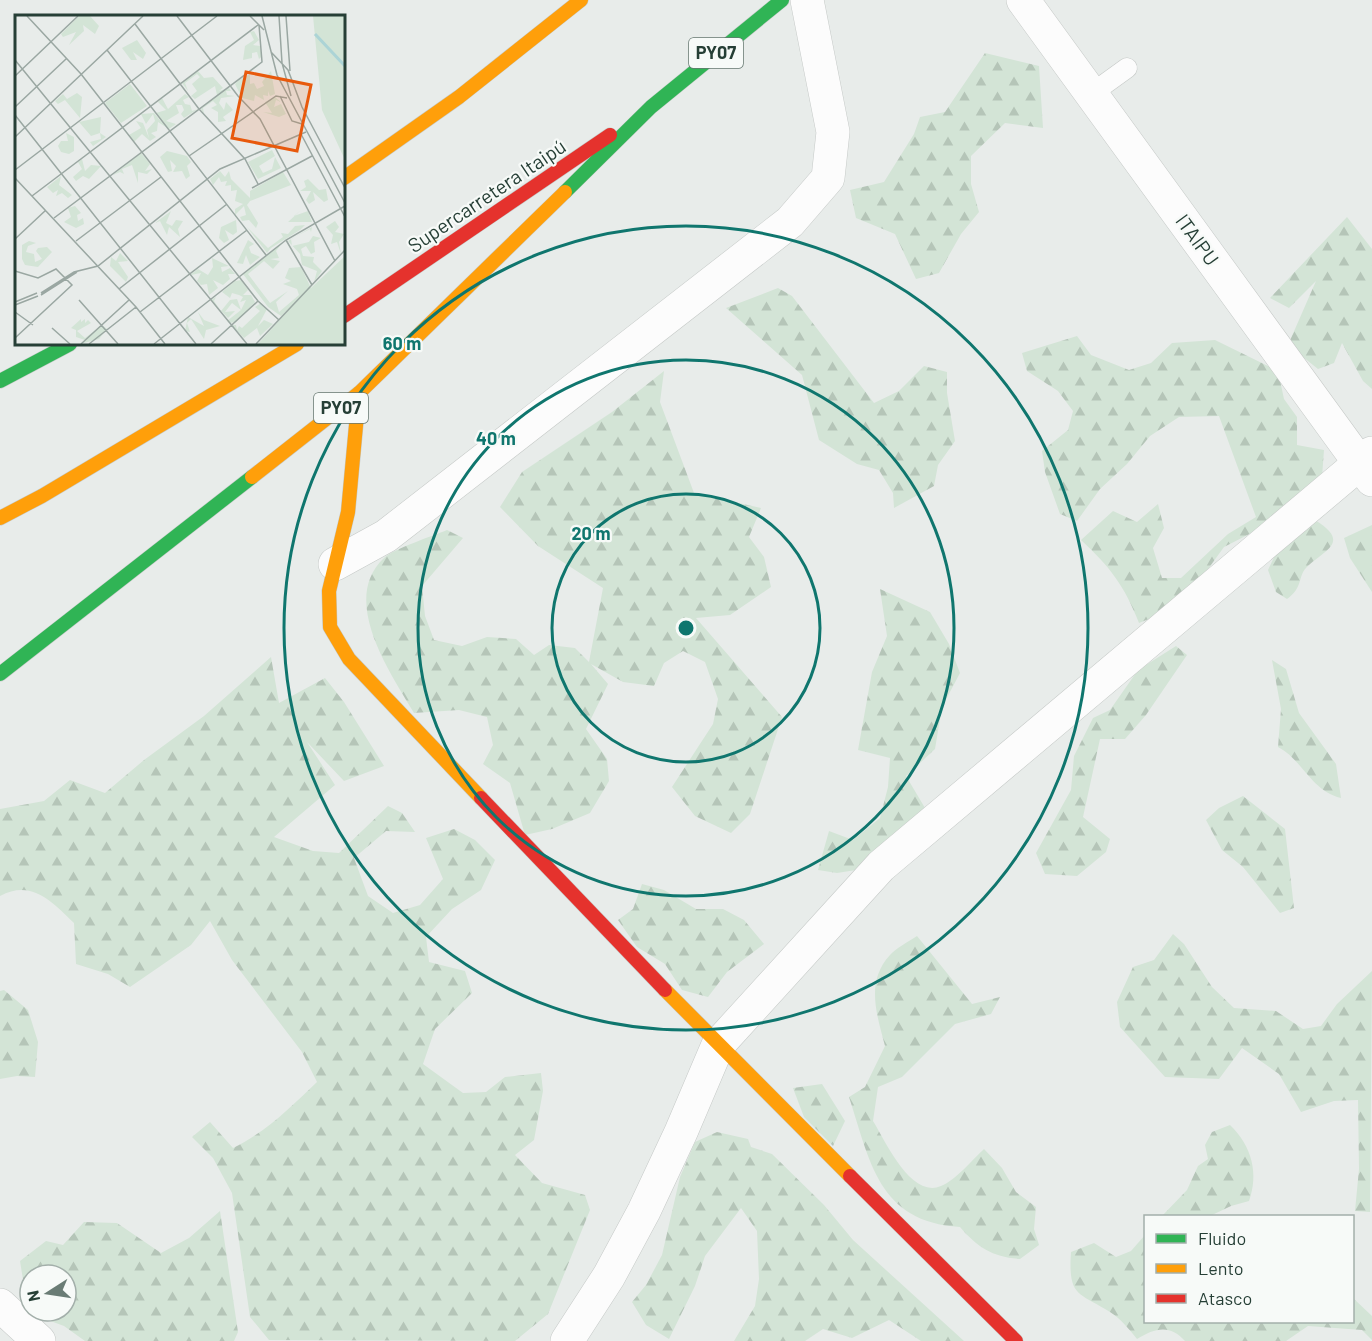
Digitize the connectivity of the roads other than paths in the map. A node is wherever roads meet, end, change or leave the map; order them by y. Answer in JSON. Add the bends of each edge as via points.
{"nodes":[{"id":1,"x":581,"y":0,"type":"edge"},
{"id":2,"x":782,"y":0,"type":"edge"},
{"id":3,"x":807,"y":0,"type":"edge"},
{"id":4,"x":1023,"y":0,"type":"edge"},
{"id":5,"x":1127,"y":68,"type":"dead end"},
{"id":6,"x":1091,"y":94,"type":"junction"},
{"id":7,"x":651,"y":107,"type":"junction"},
{"id":8,"x":345,"y":177,"type":"edge"},
{"id":9,"x":345,"y":314,"type":"edge"},
{"id":10,"x":68,"y":345,"type":"edge"},
{"id":11,"x":295,"y":345,"type":"edge"},
{"id":12,"x":0,"y":381,"type":"edge"},
{"id":13,"x":359,"y":393,"type":"junction"},
{"id":14,"x":1368,"y":465,"type":"edge"},
{"id":15,"x":0,"y":518,"type":"edge"},
{"id":16,"x":335,"y":564,"type":"junction"},
{"id":17,"x":0,"y":674,"type":"edge"},
{"id":18,"x":718,"y":1045,"type":"junction"},
{"id":19,"x":0,"y":1305,"type":"edge"},
{"id":20,"x":39,"y":1341,"type":"edge"},
{"id":21,"x":567,"y":1341,"type":"edge"},
{"id":22,"x":1016,"y":1341,"type":"edge"}],
"edges":[{"from":1,"to":8,"type":"main road","via":[[459,97]]},
{"from":2,"to":7,"type":"main road","number":"PY07"},
{"from":3,"to":16,"type":"street","via":[[833,132],[828,178],[790,222],[386,536]]},
{"from":4,"to":6,"type":"street","name":"ITAIPU"},
{"from":5,"to":6,"type":"lane"},
{"from":6,"to":14,"type":"street","name":"ITAIPU"},
{"from":7,"to":9,"type":"main road","name":"Supercarretera Itaipú"},
{"from":7,"to":13,"type":"main road","number":"PY07"},
{"from":10,"to":12,"type":"main road"},
{"from":11,"to":15,"type":"main road"},
{"from":13,"to":16,"type":"main road","via":[[348,512]]},
{"from":13,"to":17,"type":"main road","number":"PY07"},
{"from":14,"to":18,"type":"street","via":[[881,866]]},
{"from":16,"to":18,"type":"main road","via":[[329,591],[330,627],[349,659]]},
{"from":18,"to":21,"type":"street","via":[[644,1211],[609,1276]]},
{"from":18,"to":22,"type":"main road"},
{"from":19,"to":20,"type":"street"}]}
